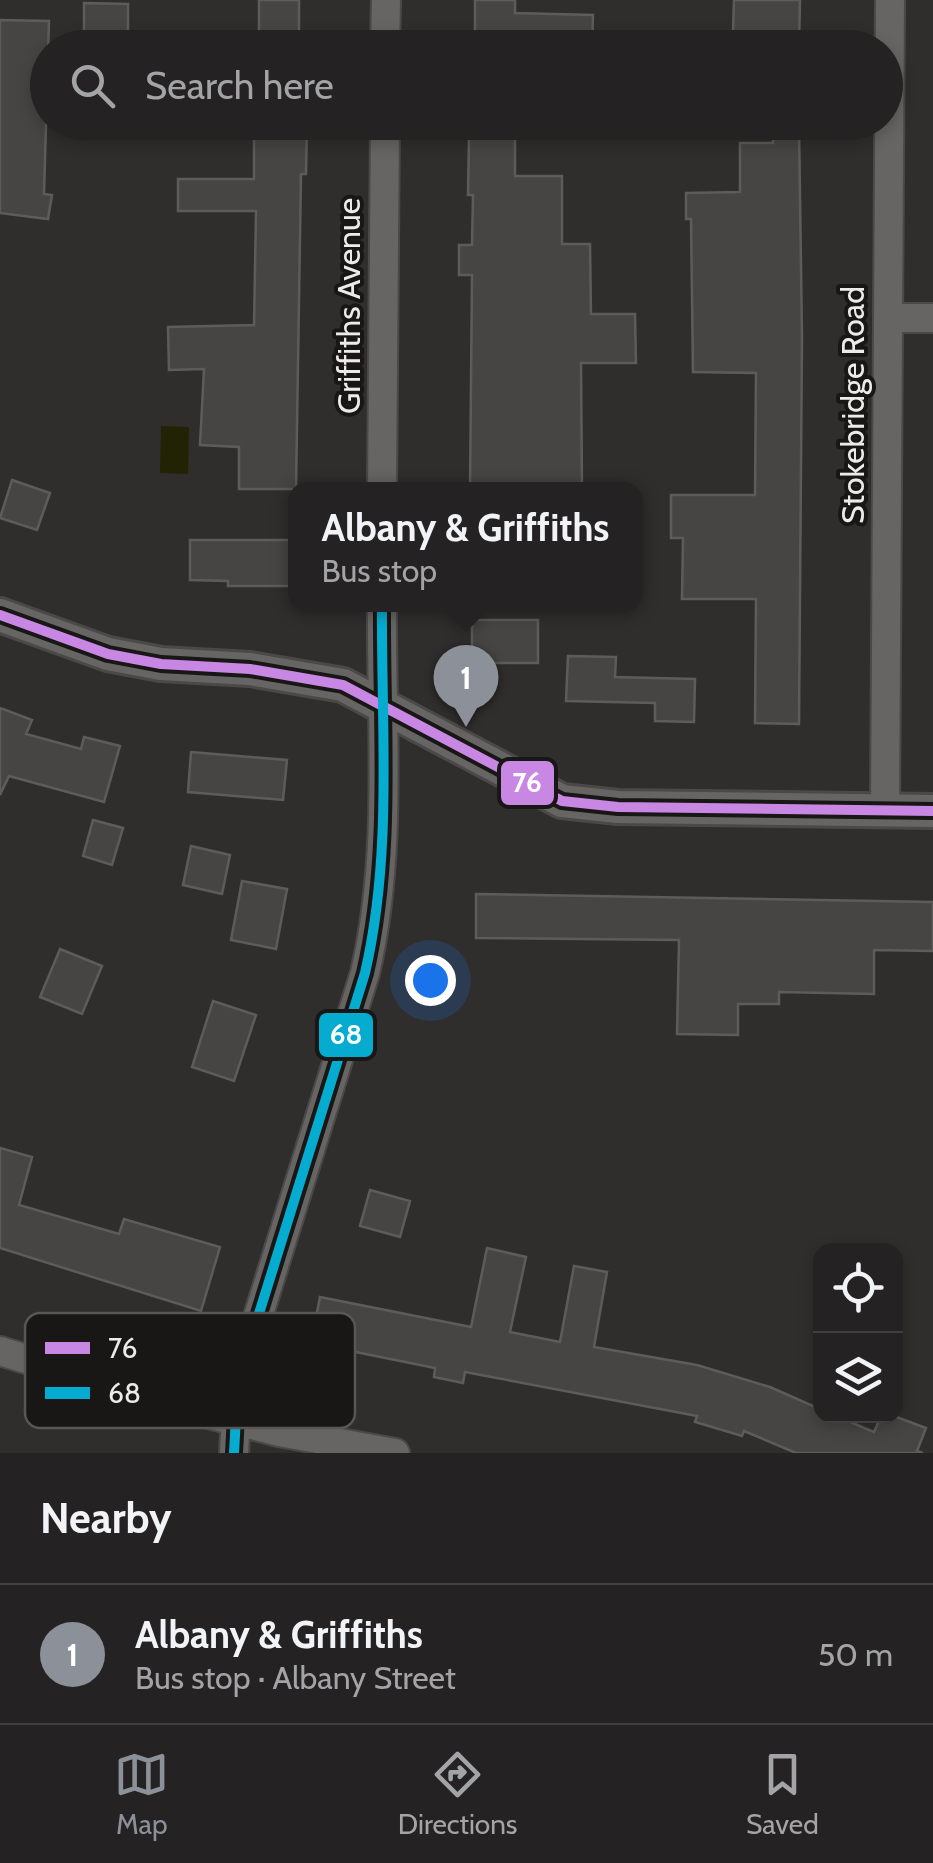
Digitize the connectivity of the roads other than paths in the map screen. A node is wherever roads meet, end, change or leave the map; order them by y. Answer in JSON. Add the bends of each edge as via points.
{"nodes":[{"id":1,"x":386,"y":0,"type":"edge"},
{"id":2,"x":890,"y":0,"type":"edge"},
{"id":3,"x":386,"y":30,"type":"edge"},
{"id":4,"x":890,"y":30,"type":"edge"},
{"id":5,"x":385,"y":140,"type":"edge"},
{"id":6,"x":889,"y":140,"type":"edge"},
{"id":7,"x":888,"y":318,"type":"junction"},
{"id":8,"x":933,"y":318,"type":"edge"},
{"id":9,"x":382,"y":482,"type":"edge"},
{"id":10,"x":382,"y":612,"type":"edge"},
{"id":11,"x":0,"y":615,"type":"edge"},
{"id":12,"x":384,"y":707,"type":"junction"},
{"id":13,"x":885,"y":811,"type":"junction"},
{"id":14,"x":933,"y":812,"type":"edge"},
{"id":15,"x":259,"y":1313,"type":"edge"},
{"id":16,"x":0,"y":1350,"type":"edge"},
{"id":17,"x":25,"y":1357,"type":"edge"},
{"id":18,"x":236,"y":1428,"type":"edge"},
{"id":19,"x":265,"y":1428,"type":"edge"},
{"id":20,"x":234,"y":1453,"type":"edge"},
{"id":21,"x":396,"y":1453,"type":"edge"}],
"edges":[{"from":1,"to":3,"type":"street"},
{"from":2,"to":4,"type":"street","name":"Stokebridge Road"},
{"from":5,"to":9,"type":"street","name":"Griffiths Avenue"},
{"from":6,"to":7,"type":"street","name":"Stokebridge Road"},
{"from":7,"to":8,"type":"street"},
{"from":7,"to":13,"type":"street","name":"Stokebridge Road"},
{"from":10,"to":12,"type":"street"},
{"from":11,"to":12,"type":"street","via":[[108,654],[328,681]]},
{"from":12,"to":13,"type":"street","via":[[562,800],[618,808]]},
{"from":12,"to":15,"type":"street","via":[[376,927]]},
{"from":13,"to":14,"type":"street"},
{"from":16,"to":17,"type":"street"},
{"from":18,"to":20,"type":"street"},
{"from":19,"to":21,"type":"street"}]}
